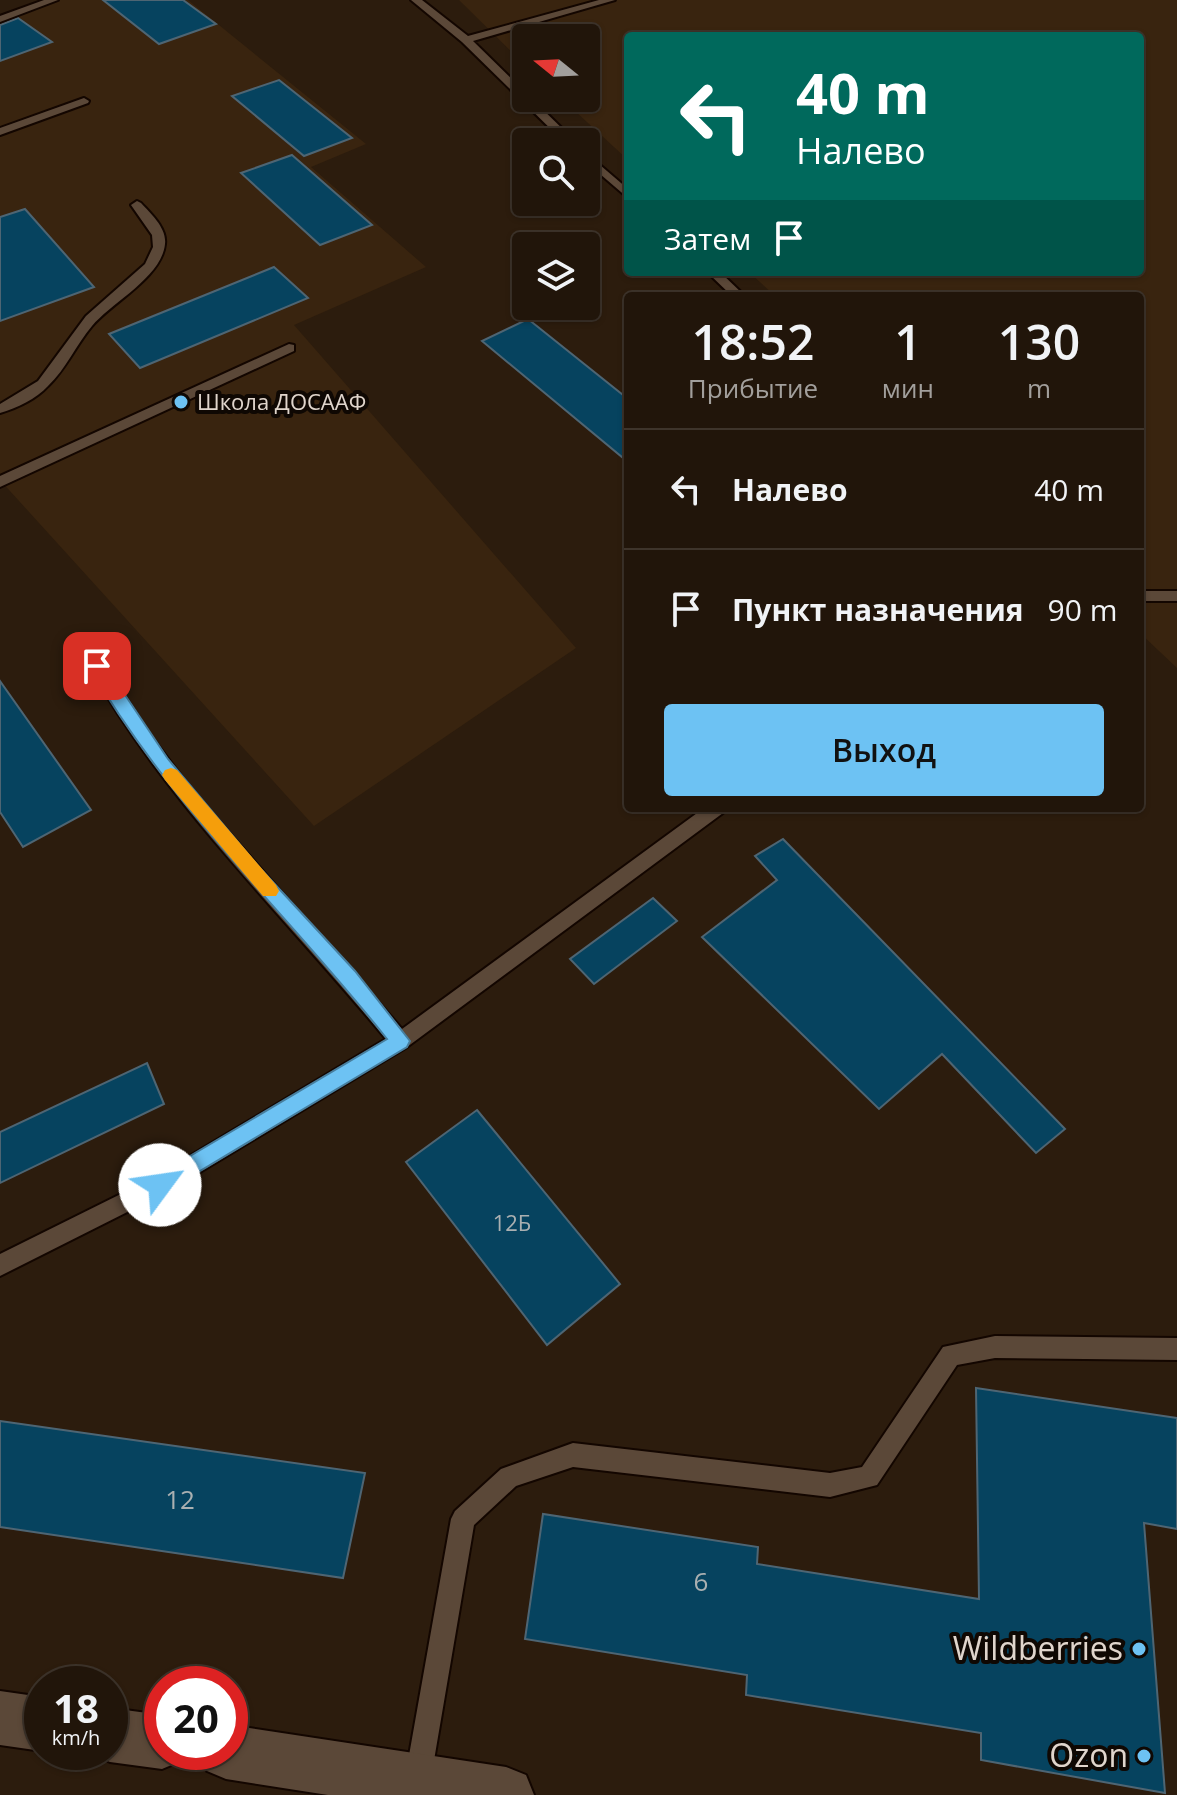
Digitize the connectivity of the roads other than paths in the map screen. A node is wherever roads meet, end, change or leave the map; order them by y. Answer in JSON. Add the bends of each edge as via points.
{"nodes":[{"id":1,"x":53,"y":0,"type":"edge"},
{"id":2,"x":416,"y":0,"type":"edge"},
{"id":3,"x":610,"y":0,"type":"edge"},
{"id":4,"x":0,"y":19,"type":"edge"},
{"id":5,"x":466,"y":40,"type":"junction"},
{"id":6,"x":84,"y":101,"type":"dead end"},
{"id":7,"x":556,"y":128,"type":"edge"},
{"id":8,"x":0,"y":132,"type":"edge"},
{"id":9,"x":600,"y":169,"type":"edge"},
{"id":10,"x":624,"y":191,"type":"edge"},
{"id":11,"x":137,"y":205,"type":"dead end"},
{"id":12,"x":717,"y":276,"type":"edge"},
{"id":13,"x":735,"y":292,"type":"edge"},
{"id":14,"x":289,"y":348,"type":"dead end"},
{"id":15,"x":0,"y":409,"type":"edge"},
{"id":16,"x":0,"y":482,"type":"edge"},
{"id":17,"x":1144,"y":596,"type":"edge"},
{"id":18,"x":1177,"y":596,"type":"edge"},
{"id":19,"x":97,"y":666,"type":"dead end"},
{"id":20,"x":712,"y":812,"type":"edge"},
{"id":21,"x":400,"y":1041,"type":"junction"},
{"id":22,"x":0,"y":1265,"type":"edge"},
{"id":23,"x":1177,"y":1349,"type":"edge"},
{"id":24,"x":0,"y":1718,"type":"edge"},
{"id":25,"x":24,"y":1721,"type":"edge"},
{"id":26,"x":248,"y":1755,"type":"edge"},
{"id":27,"x":418,"y":1781,"type":"junction"},
{"id":28,"x":506,"y":1795,"type":"edge"}],
"edges":[{"from":1,"to":4,"type":"lane"},
{"from":2,"to":5,"type":"lane"},
{"from":3,"to":5,"type":"lane"},
{"from":5,"to":7,"type":"lane"},
{"from":6,"to":8,"type":"lane"},
{"from":9,"to":10,"type":"lane"},
{"from":11,"to":15,"type":"lane","via":[[158,230],[153,262],[94,316],[48,379]]},
{"from":12,"to":13,"type":"lane"},
{"from":14,"to":16,"type":"lane"},
{"from":17,"to":18,"type":"lane"},
{"from":19,"to":21,"type":"lane","via":[[162,764]]},
{"from":20,"to":21,"type":"lane"},
{"from":21,"to":22,"type":"lane","via":[[160,1185]]},
{"from":23,"to":27,"type":"lane","via":[[995,1347],[951,1355],[869,1477],[830,1485],[573,1455],[509,1477],[463,1519]]},
{"from":24,"to":25,"type":"street"},
{"from":26,"to":27,"type":"street"},
{"from":27,"to":28,"type":"street"}]}
